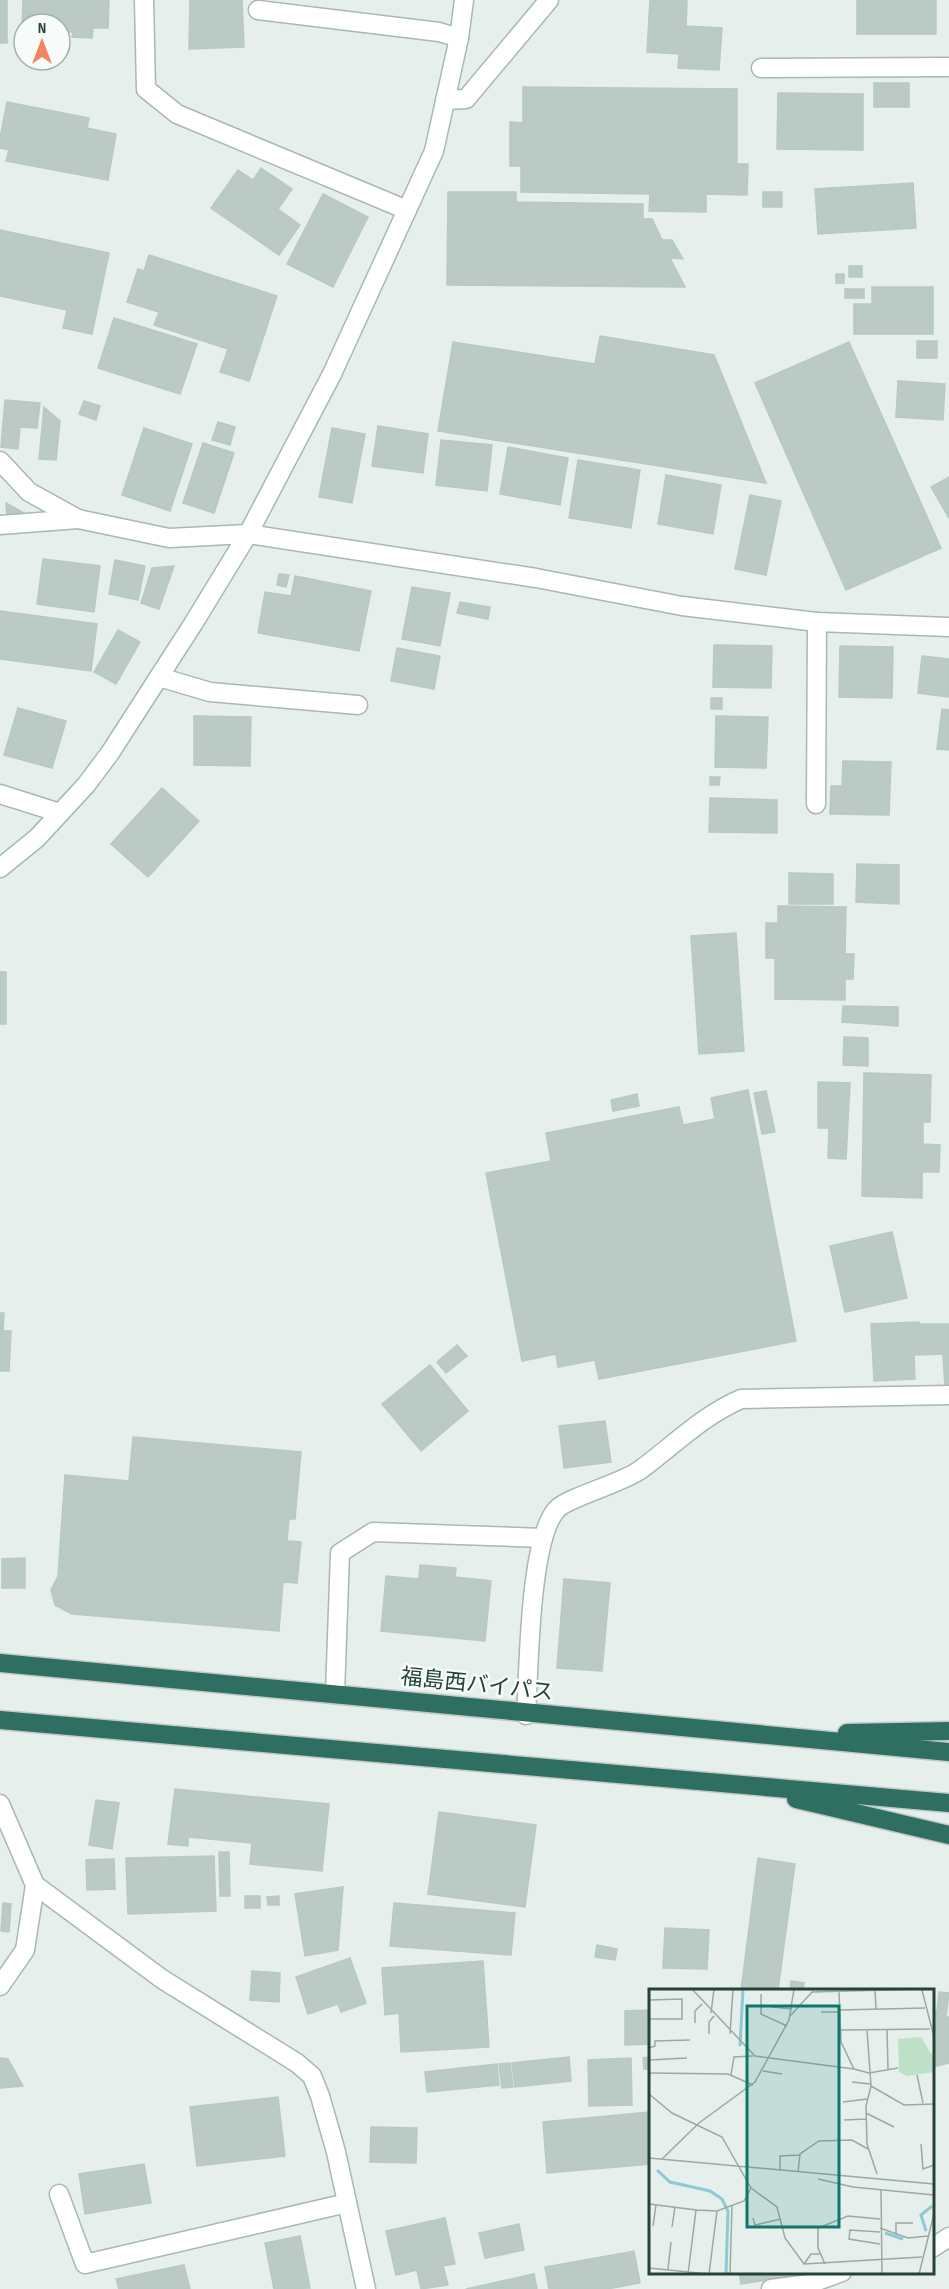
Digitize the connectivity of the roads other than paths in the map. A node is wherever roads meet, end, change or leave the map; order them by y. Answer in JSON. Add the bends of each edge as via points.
{"nodes":[{"id":1,"x":144,"y":0,"type":"edge"},
{"id":2,"x":464,"y":0,"type":"edge"},
{"id":3,"x":549,"y":0,"type":"edge"},
{"id":4,"x":258,"y":9,"type":"dead end"},
{"id":5,"x":459,"y":38,"type":"junction"},
{"id":6,"x":949,"y":67,"type":"edge"},
{"id":7,"x":760,"y":68,"type":"dead end"},
{"id":8,"x":445,"y":100,"type":"junction"},
{"id":9,"x":407,"y":210,"type":"junction"},
{"id":10,"x":0,"y":461,"type":"edge"},
{"id":11,"x":78,"y":519,"type":"junction"},
{"id":12,"x":0,"y":525,"type":"edge"},
{"id":13,"x":248,"y":534,"type":"junction"},
{"id":14,"x":817,"y":622,"type":"junction"},
{"id":15,"x":949,"y":627,"type":"edge"},
{"id":16,"x":159,"y":677,"type":"junction"},
{"id":17,"x":358,"y":705,"type":"dead end"},
{"id":18,"x":0,"y":794,"type":"edge"},
{"id":19,"x":816,"y":804,"type":"dead end"},
{"id":20,"x":60,"y":813,"type":"junction"},
{"id":21,"x":0,"y":868,"type":"edge"},
{"id":22,"x":949,"y":1395,"type":"edge"},
{"id":23,"x":543,"y":1538,"type":"junction"},
{"id":24,"x":0,"y":1663,"type":"edge"},
{"id":25,"x":336,"y":1694,"type":"junction"},
{"id":26,"x":526,"y":1715,"type":"junction"},
{"id":27,"x":0,"y":1720,"type":"edge"},
{"id":28,"x":949,"y":1731,"type":"edge"},
{"id":29,"x":755,"y":1736,"type":"junction"},
{"id":30,"x":949,"y":1752,"type":"edge"},
{"id":31,"x":734,"y":1785,"type":"junction"},
{"id":32,"x":949,"y":1803,"type":"edge"},
{"id":33,"x":0,"y":1804,"type":"edge"},
{"id":34,"x":949,"y":1835,"type":"edge"},
{"id":35,"x":35,"y":1884,"type":"junction"},
{"id":36,"x":0,"y":1986,"type":"edge"},
{"id":37,"x":59,"y":2194,"type":"dead end"},
{"id":38,"x":347,"y":2204,"type":"junction"},
{"id":39,"x":949,"y":2237,"type":"edge"},
{"id":40,"x":934,"y":2247,"type":"edge"},
{"id":41,"x":836,"y":2274,"type":"edge"},
{"id":42,"x":366,"y":2289,"type":"edge"},
{"id":43,"x":771,"y":2289,"type":"edge"}],
"edges":[{"from":1,"to":9,"type":"street","via":[[146,89],[169,108]]},
{"from":2,"to":5,"type":"street"},
{"from":3,"to":8,"type":"street","via":[[466,99]]},
{"from":4,"to":5,"type":"street","via":[[439,32]]},
{"from":5,"to":8,"type":"street"},
{"from":6,"to":7,"type":"street"},
{"from":8,"to":9,"type":"street","via":[[434,151]]},
{"from":9,"to":13,"type":"street","via":[[332,374]]},
{"from":10,"to":11,"type":"street","via":[[29,492]]},
{"from":11,"to":12,"type":"street"},
{"from":11,"to":13,"type":"street","via":[[169,538]]},
{"from":13,"to":14,"type":"street","via":[[536,578],[682,606]]},
{"from":13,"to":16,"type":"street"},
{"from":14,"to":15,"type":"street"},
{"from":14,"to":19,"type":"street"},
{"from":16,"to":17,"type":"street","via":[[210,692]]},
{"from":16,"to":20,"type":"street","via":[[110,753]]},
{"from":18,"to":20,"type":"street"},
{"from":20,"to":21,"type":"street"},
{"from":22,"to":23,"type":"street","via":[[741,1399],[716,1410],[638,1472],[559,1507],[545,1526]]},
{"from":23,"to":25,"type":"street","via":[[373,1532],[340,1552]]},
{"from":23,"to":26,"type":"street","via":[[537,1559]]},
{"from":24,"to":25,"type":"highway","name":"福島西バイパス"},
{"from":25,"to":26,"type":"highway","name":"福島西バイパス"},
{"from":26,"to":29,"type":"highway","name":"福島西バイパス","via":[[647,1723]]},
{"from":27,"to":31,"type":"highway"},
{"from":28,"to":29,"type":"highway"},
{"from":29,"to":30,"type":"highway","name":"福島西バイパス"},
{"from":31,"to":32,"type":"highway"},
{"from":31,"to":34,"type":"highway"},
{"from":33,"to":35,"type":"street"},
{"from":35,"to":36,"type":"street","via":[[25,1950]]},
{"from":35,"to":38,"type":"street","via":[[162,1979],[312,2076],[336,2152]]},
{"from":37,"to":38,"type":"street","via":[[85,2264]]},
{"from":38,"to":42,"type":"street"},
{"from":39,"to":40,"type":"street"},
{"from":41,"to":43,"type":"street","via":[[809,2284]]}]}
